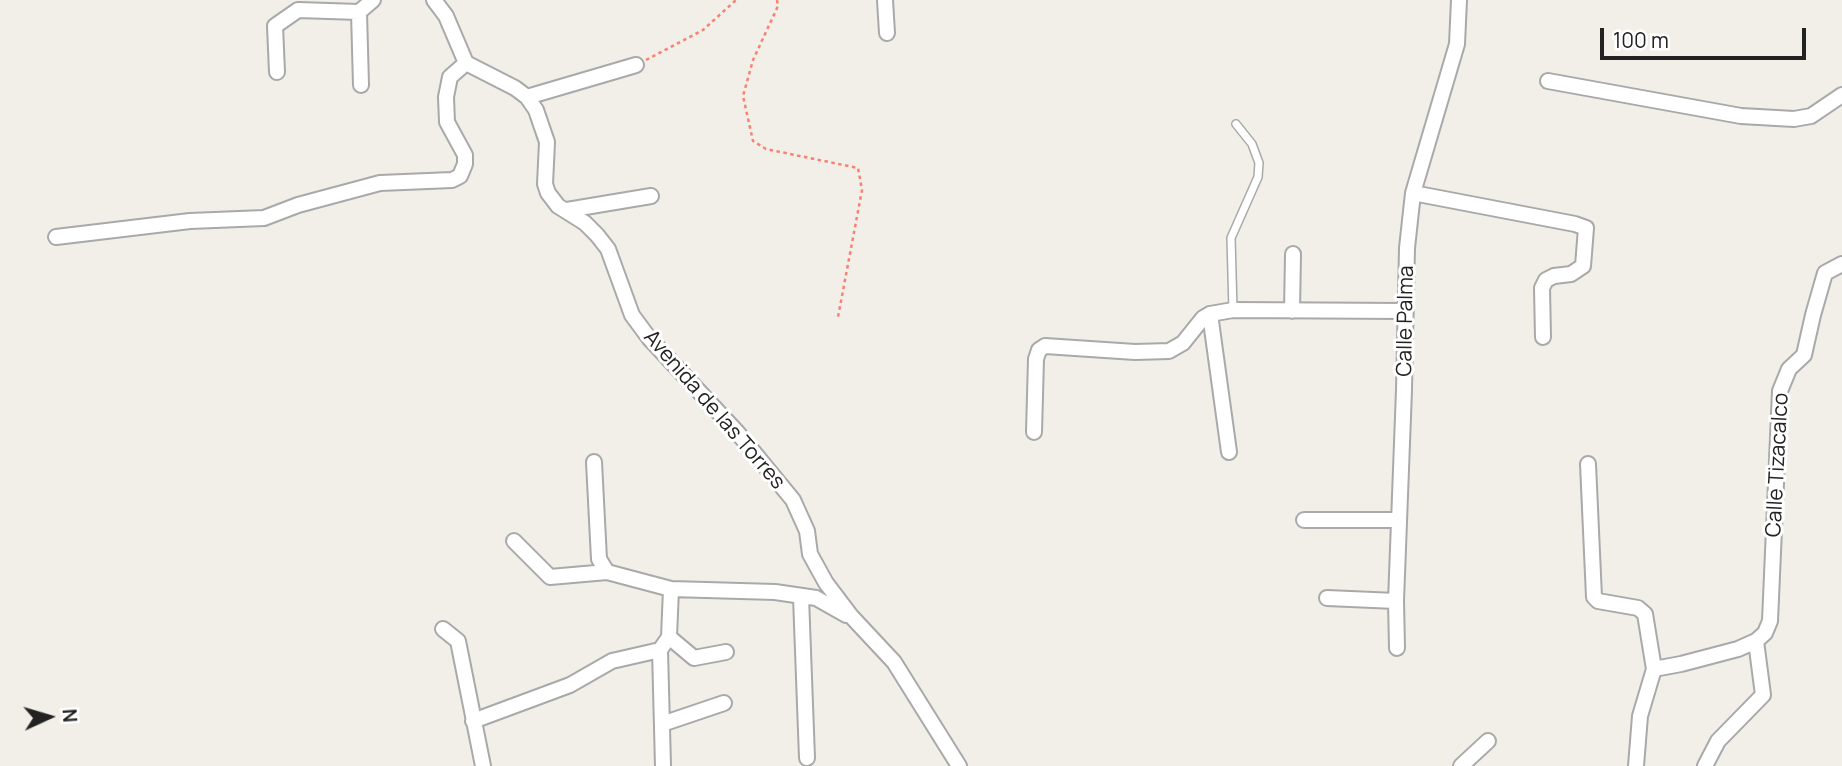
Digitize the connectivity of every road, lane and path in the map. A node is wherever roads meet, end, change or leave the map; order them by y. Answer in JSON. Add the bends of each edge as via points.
{"nodes":[{"id":1,"x":373,"y":0,"type":"edge"},
{"id":2,"x":434,"y":0,"type":"edge"},
{"id":3,"x":736,"y":0,"type":"edge"},
{"id":4,"x":777,"y":0,"type":"edge"},
{"id":5,"x":885,"y":0,"type":"edge"},
{"id":6,"x":1459,"y":0,"type":"edge"},
{"id":7,"x":359,"y":12,"type":"junction"},
{"id":8,"x":887,"y":33,"type":"dead end"},
{"id":9,"x":466,"y":64,"type":"junction"},
{"id":10,"x":636,"y":65,"type":"joint"},
{"id":11,"x":277,"y":72,"type":"dead end"},
{"id":12,"x":1548,"y":81,"type":"dead end"},
{"id":13,"x":361,"y":85,"type":"dead end"},
{"id":14,"x":1842,"y":95,"type":"edge"},
{"id":15,"x":527,"y":97,"type":"junction"},
{"id":16,"x":1237,"y":124,"type":"dead end"},
{"id":17,"x":1413,"y":193,"type":"junction"},
{"id":18,"x":651,"y":196,"type":"dead end"},
{"id":19,"x":567,"y":210,"type":"junction"},
{"id":20,"x":56,"y":237,"type":"dead end"},
{"id":21,"x":1293,"y":254,"type":"dead end"},
{"id":22,"x":1842,"y":264,"type":"edge"},
{"id":23,"x":1233,"y":310,"type":"junction"},
{"id":24,"x":1292,"y":311,"type":"junction"},
{"id":25,"x":1405,"y":311,"type":"junction"},
{"id":26,"x":1210,"y":314,"type":"junction"},
{"id":27,"x":838,"y":317,"type":"dead end"},
{"id":28,"x":1543,"y":337,"type":"dead end"},
{"id":29,"x":1034,"y":432,"type":"dead end"},
{"id":30,"x":1229,"y":452,"type":"dead end"},
{"id":31,"x":594,"y":462,"type":"dead end"},
{"id":32,"x":1588,"y":464,"type":"dead end"},
{"id":33,"x":1304,"y":520,"type":"dead end"},
{"id":34,"x":1398,"y":520,"type":"junction"},
{"id":35,"x":514,"y":541,"type":"dead end"},
{"id":36,"x":607,"y":572,"type":"junction"},
{"id":37,"x":671,"y":589,"type":"junction"},
{"id":38,"x":801,"y":597,"type":"junction"},
{"id":39,"x":1327,"y":598,"type":"dead end"},
{"id":40,"x":1396,"y":601,"type":"junction"},
{"id":41,"x":851,"y":616,"type":"junction"},
{"id":42,"x":443,"y":629,"type":"dead end"},
{"id":43,"x":669,"y":637,"type":"junction"},
{"id":44,"x":1756,"y":640,"type":"junction"},
{"id":45,"x":1397,"y":648,"type":"dead end"},
{"id":46,"x":660,"y":650,"type":"junction"},
{"id":47,"x":726,"y":652,"type":"dead end"},
{"id":48,"x":1654,"y":668,"type":"junction"},
{"id":49,"x":724,"y":703,"type":"dead end"},
{"id":50,"x":473,"y":721,"type":"junction"},
{"id":51,"x":662,"y":724,"type":"junction"},
{"id":52,"x":1488,"y":741,"type":"dead end"},
{"id":53,"x":807,"y":758,"type":"dead end"},
{"id":54,"x":483,"y":766,"type":"edge"},
{"id":55,"x":663,"y":766,"type":"edge"},
{"id":56,"x":959,"y":766,"type":"edge"},
{"id":57,"x":1461,"y":766,"type":"edge"},
{"id":58,"x":1636,"y":766,"type":"edge"},
{"id":59,"x":1705,"y":766,"type":"edge"}],
"edges":[{"from":1,"to":7,"type":"street"},
{"from":2,"to":9,"type":"street","via":[[446,16]]},
{"from":3,"to":10,"type":"path","via":[[703,30]]},
{"from":4,"to":27,"type":"path","via":[[743,96],[753,141],[766,149],[858,168],[862,190]]},
{"from":5,"to":8,"type":"street"},
{"from":6,"to":17,"type":"street","name":"Calle Palma","via":[[1457,44]]},
{"from":7,"to":11,"type":"street","via":[[298,10],[275,26]]},
{"from":7,"to":13,"type":"street"},
{"from":9,"to":15,"type":"street"},
{"from":9,"to":20,"type":"street","via":[[450,77],[446,97],[447,122],[462,148],[465,164],[460,176],[452,180],[380,183],[264,218],[190,221]]},
{"from":10,"to":15,"type":"street"},
{"from":12,"to":14,"type":"street","via":[[1741,116],[1794,119],[1811,116]]},
{"from":15,"to":19,"type":"street","name":"Avenida de las Torres","via":[[547,142],[548,193]]},
{"from":16,"to":23,"type":"lane","via":[[1259,163],[1258,177],[1231,238]]},
{"from":17,"to":25,"type":"street","name":"Calle Palma"},
{"from":17,"to":28,"type":"street","via":[[1586,229],[1580,270],[1554,276],[1542,288]]},
{"from":18,"to":19,"type":"street"},
{"from":19,"to":41,"type":"street","name":"Avenida de las Torres","via":[[608,249],[632,314],[649,338],[793,500],[807,531],[810,554]]},
{"from":21,"to":24,"type":"street"},
{"from":22,"to":44,"type":"street","name":"Calle Tizacalco","via":[[1825,273],[1804,355],[1789,369],[1780,391],[1770,621]]},
{"from":23,"to":24,"type":"street"},
{"from":23,"to":26,"type":"street"},
{"from":24,"to":25,"type":"street"},
{"from":25,"to":34,"type":"street","name":"Calle Palma"},
{"from":26,"to":29,"type":"street","via":[[1169,351],[1045,346],[1036,359]]},
{"from":26,"to":30,"type":"street"},
{"from":31,"to":36,"type":"street","via":[[599,559]]},
{"from":32,"to":48,"type":"street","via":[[1594,597],[1645,614]]},
{"from":33,"to":34,"type":"street"},
{"from":34,"to":40,"type":"street","name":"Calle Palma"},
{"from":35,"to":36,"type":"street","via":[[550,577]]},
{"from":36,"to":37,"type":"street"},
{"from":37,"to":38,"type":"street","via":[[762,591]]},
{"from":37,"to":43,"type":"street"},
{"from":38,"to":41,"type":"street","via":[[816,598]]},
{"from":38,"to":53,"type":"street"},
{"from":39,"to":40,"type":"street"},
{"from":40,"to":45,"type":"street","name":"Calle Palma"},
{"from":41,"to":56,"type":"street","name":"Avenida de las Torres","via":[[899,670]]},
{"from":42,"to":50,"type":"street","via":[[458,641]]},
{"from":43,"to":46,"type":"street"},
{"from":43,"to":47,"type":"street","via":[[694,659]]},
{"from":44,"to":48,"type":"street","via":[[1727,652]]},
{"from":44,"to":59,"type":"street","via":[[1763,695],[1718,741]]},
{"from":46,"to":50,"type":"street","via":[[612,661],[570,685]]},
{"from":46,"to":51,"type":"street"},
{"from":48,"to":58,"type":"street","via":[[1640,716]]},
{"from":49,"to":51,"type":"street"},
{"from":50,"to":54,"type":"street"},
{"from":51,"to":55,"type":"street"},
{"from":52,"to":57,"type":"street"}]}
